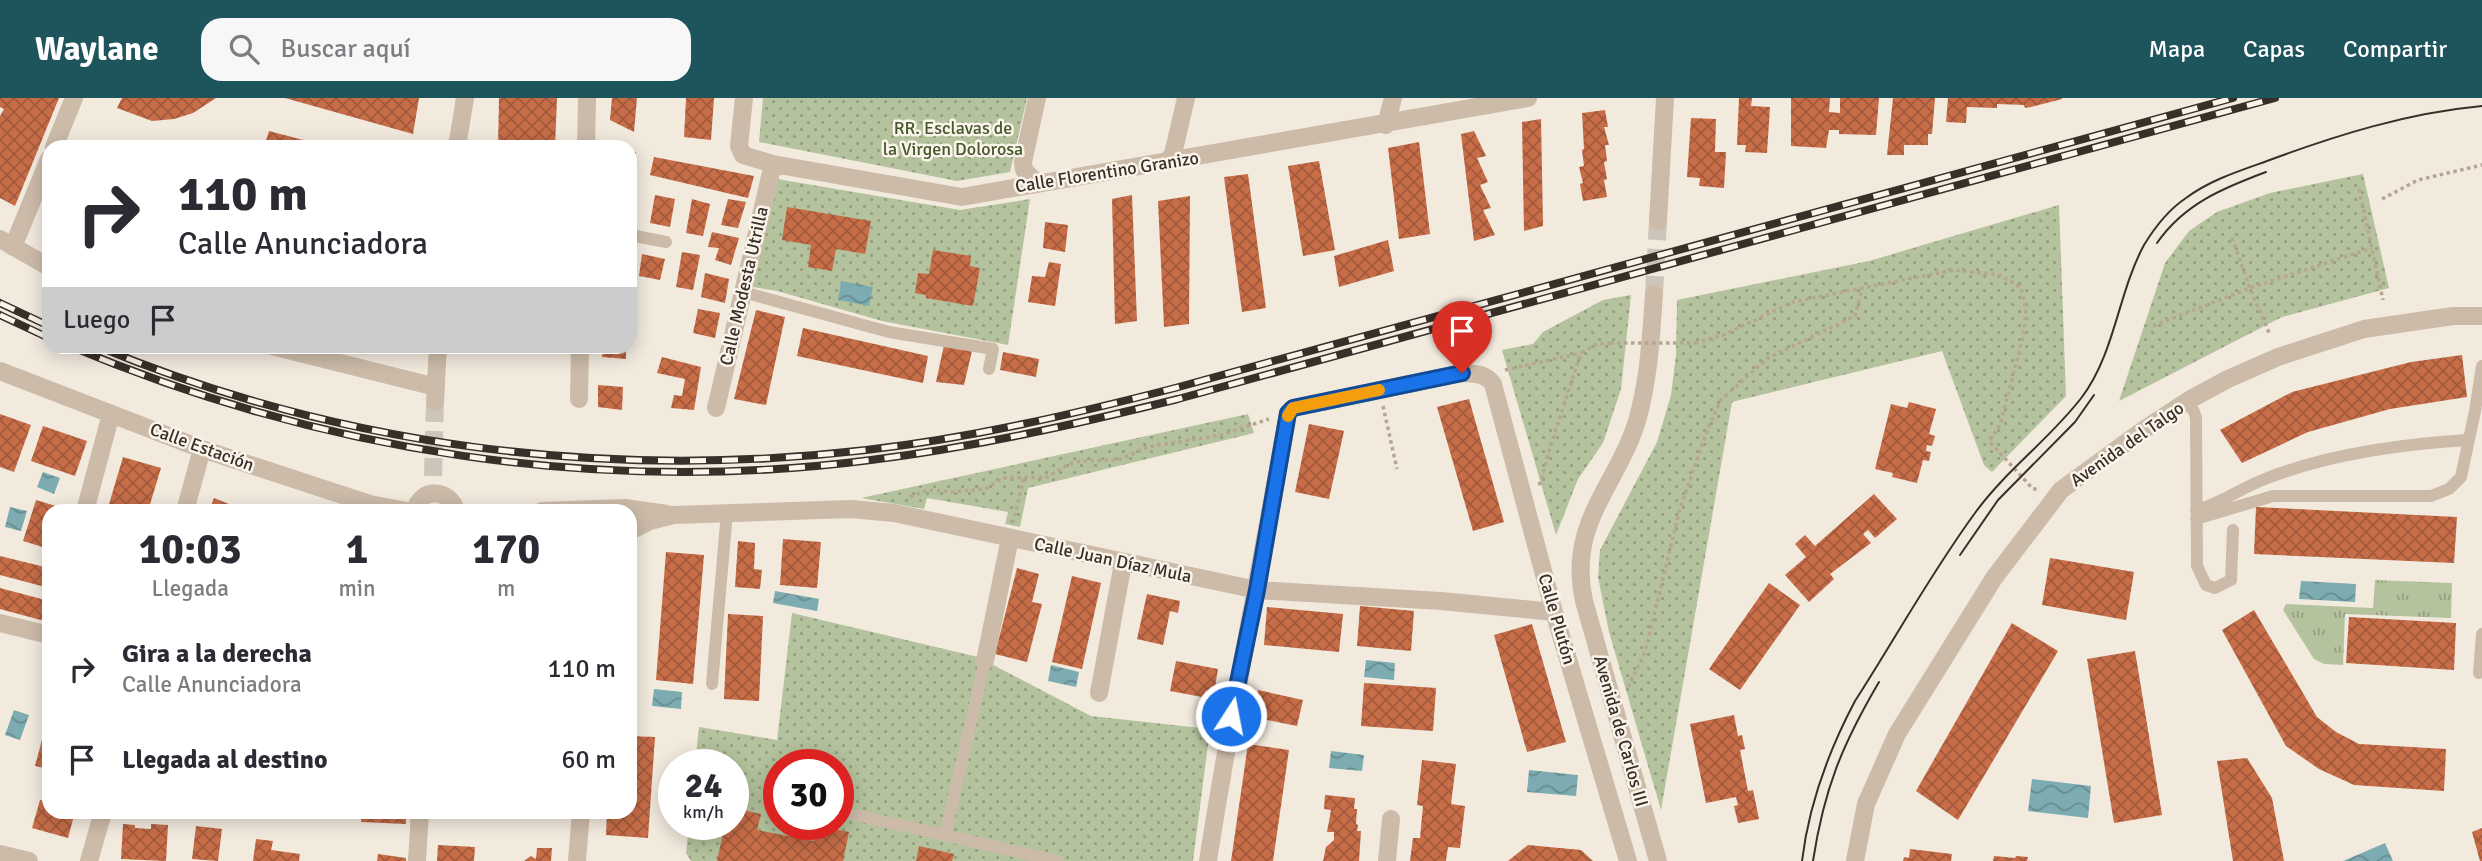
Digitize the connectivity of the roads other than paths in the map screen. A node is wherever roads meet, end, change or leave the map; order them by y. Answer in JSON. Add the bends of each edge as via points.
{"nodes":[{"id":1,"x":74,"y":98,"type":"edge"},
{"id":2,"x":465,"y":98,"type":"edge"},
{"id":3,"x":587,"y":98,"type":"edge"},
{"id":4,"x":744,"y":98,"type":"edge"},
{"id":5,"x":1037,"y":98,"type":"edge"},
{"id":6,"x":1186,"y":98,"type":"edge"},
{"id":7,"x":1393,"y":98,"type":"edge"},
{"id":8,"x":1528,"y":98,"type":"edge"},
{"id":9,"x":1665,"y":98,"type":"edge"},
{"id":10,"x":1386,"y":125,"type":"junction"},
{"id":11,"x":57,"y":140,"type":"edge"},
{"id":12,"x":458,"y":140,"type":"edge"},
{"id":13,"x":586,"y":140,"type":"edge"},
{"id":14,"x":1167,"y":162,"type":"junction"},
{"id":15,"x":773,"y":164,"type":"junction"},
{"id":16,"x":42,"y":173,"type":"edge"},
{"id":17,"x":1036,"y":182,"type":"junction"},
{"id":18,"x":1658,"y":220,"type":"tunnel mouth"},
{"id":19,"x":637,"y":236,"type":"edge"},
{"id":20,"x":666,"y":242,"type":"dead end"},
{"id":21,"x":6,"y":243,"type":"edge"},
{"id":22,"x":42,"y":263,"type":"edge"},
{"id":23,"x":743,"y":292,"type":"junction"},
{"id":24,"x":1654,"y":294,"type":"tunnel mouth"},
{"id":25,"x":2482,"y":316,"type":"edge"},
{"id":26,"x":299,"y":354,"type":"edge"},
{"id":27,"x":438,"y":354,"type":"edge"},
{"id":28,"x":580,"y":354,"type":"edge"},
{"id":29,"x":2482,"y":366,"type":"edge"},
{"id":30,"x":989,"y":369,"type":"dead end"},
{"id":31,"x":0,"y":371,"type":"edge"},
{"id":32,"x":579,"y":399,"type":"dead end"},
{"id":33,"x":2189,"y":400,"type":"junction"},
{"id":34,"x":716,"y":408,"type":"dead end"},
{"id":35,"x":111,"y":414,"type":"junction"},
{"id":36,"x":2467,"y":440,"type":"junction"},
{"id":37,"x":202,"y":449,"type":"junction"},
{"id":38,"x":87,"y":504,"type":"edge"},
{"id":39,"x":187,"y":504,"type":"edge"},
{"id":40,"x":374,"y":504,"type":"edge"},
{"id":41,"x":418,"y":504,"type":"edge"},
{"id":42,"x":455,"y":504,"type":"edge"},
{"id":43,"x":637,"y":509,"type":"edge"},
{"id":44,"x":727,"y":512,"type":"junction"},
{"id":45,"x":674,"y":515,"type":"junction"},
{"id":46,"x":2196,"y":515,"type":"junction"},
{"id":47,"x":637,"y":528,"type":"edge"},
{"id":48,"x":2233,"y":530,"type":"dead end"},
{"id":49,"x":1010,"y":538,"type":"junction"},
{"id":50,"x":1123,"y":563,"type":"junction"},
{"id":51,"x":1257,"y":590,"type":"junction"},
{"id":52,"x":1554,"y":612,"type":"junction"},
{"id":53,"x":0,"y":622,"type":"edge"},
{"id":54,"x":42,"y":633,"type":"edge"},
{"id":55,"x":2482,"y":634,"type":"edge"},
{"id":56,"x":985,"y":660,"type":"joint"},
{"id":57,"x":2479,"y":673,"type":"dead end"},
{"id":58,"x":712,"y":684,"type":"dead end"},
{"id":59,"x":1099,"y":693,"type":"dead end"},
{"id":60,"x":854,"y":815,"type":"edge"},
{"id":61,"x":101,"y":819,"type":"edge"},
{"id":62,"x":420,"y":819,"type":"edge"},
{"id":63,"x":581,"y":819,"type":"edge"},
{"id":64,"x":1391,"y":819,"type":"dead end"},
{"id":65,"x":945,"y":835,"type":"junction"},
{"id":66,"x":0,"y":854,"type":"edge"},
{"id":67,"x":29,"y":861,"type":"edge"},
{"id":68,"x":89,"y":861,"type":"edge"},
{"id":69,"x":417,"y":861,"type":"edge"},
{"id":70,"x":578,"y":861,"type":"edge"},
{"id":71,"x":1058,"y":861,"type":"edge"},
{"id":72,"x":1208,"y":861,"type":"edge"},
{"id":73,"x":1387,"y":861,"type":"edge"},
{"id":74,"x":1628,"y":861,"type":"edge"},
{"id":75,"x":1658,"y":861,"type":"edge"},
{"id":76,"x":1855,"y":861,"type":"edge"}],
"edges":[{"from":1,"to":11,"type":"street"},
{"from":2,"to":12,"type":"street"},
{"from":3,"to":13,"type":"street"},
{"from":4,"to":15,"type":"street","name":"Calle Florentino Granizo","via":[[739,146],[743,155]]},
{"from":5,"to":17,"type":"street","via":[[1023,162],[1024,170]]},
{"from":6,"to":14,"type":"street"},
{"from":7,"to":10,"type":"street"},
{"from":8,"to":10,"type":"street","name":"Calle Florentino Granizo"},
{"from":9,"to":18,"type":"street"},
{"from":10,"to":14,"type":"street","name":"Calle Florentino Granizo"},
{"from":14,"to":17,"type":"street","name":"Calle Florentino Granizo"},
{"from":15,"to":17,"type":"street","name":"Calle Florentino Granizo","via":[[962,197]]},
{"from":15,"to":23,"type":"street","name":"Calle Modesta Utrilla"},
{"from":16,"to":21,"type":"street"},
{"from":19,"to":20,"type":"lane"},
{"from":21,"to":22,"type":"street"},
{"from":23,"to":30,"type":"lane","via":[[889,332],[993,349]]},
{"from":23,"to":34,"type":"street","name":"Calle Modesta Utrilla"},
{"from":24,"to":75,"type":"street","name":"Avenida de Carlos III","via":[[1640,410],[1622,459],[1589,521],[1579,567],[1584,601]]},
{"from":25,"to":33,"type":"street","name":"Avenida del Talgo","via":[[2364,329],[2278,357]]},
{"from":26,"to":27,"type":"street","via":[[436,394]]},
{"from":28,"to":32,"type":"street"},
{"from":29,"to":36,"type":"lane"},
{"from":31,"to":35,"type":"street","name":"Calle Estación"},
{"from":33,"to":46,"type":"lane","via":[[2196,417]]},
{"from":33,"to":76,"type":"street","name":"Avenida del Talgo","via":[[2061,490],[1994,578],[1897,734],[1866,804]]},
{"from":35,"to":37,"type":"street","name":"Calle Estación"},
{"from":35,"to":38,"type":"street"},
{"from":36,"to":46,"type":"lane","via":[[2320,461],[2264,479]]},
{"from":36,"to":46,"type":"lane","via":[[2461,477],[2449,489],[2431,496],[2273,496]]},
{"from":37,"to":39,"type":"street"},
{"from":37,"to":40,"type":"street","name":"Calle Estación"},
{"from":41,"to":42,"type":"street","via":[[433,484]]},
{"from":43,"to":45,"type":"street"},
{"from":44,"to":45,"type":"street","name":"Calle Juan Díaz Mula"},
{"from":44,"to":49,"type":"street","name":"Calle Juan Díaz Mula","via":[[851,509],[894,513]]},
{"from":44,"to":58,"type":"lane"},
{"from":45,"to":47,"type":"street"},
{"from":46,"to":48,"type":"lane","via":[[2197,566],[2206,585],[2215,588],[2231,580]]},
{"from":49,"to":50,"type":"street","name":"Calle Juan Díaz Mula"},
{"from":49,"to":56,"type":"street"},
{"from":50,"to":51,"type":"street","name":"Calle Juan Díaz Mula"},
{"from":50,"to":59,"type":"street"},
{"from":51,"to":52,"type":"street","name":"Calle Juan Díaz Mula"},
{"from":51,"to":52,"type":"street","name":"Calle Plutón","via":[[1288,413],[1293,408],[1462,373],[1496,374],[1493,384]]},
{"from":51,"to":72,"type":"street","via":[[1226,741]]},
{"from":52,"to":74,"type":"street","name":"Calle Plutón"},
{"from":53,"to":54,"type":"street"},
{"from":55,"to":57,"type":"lane"},
{"from":56,"to":65,"type":"lane"},
{"from":60,"to":65,"type":"lane"},
{"from":61,"to":68,"type":"street"},
{"from":62,"to":69,"type":"street"},
{"from":63,"to":70,"type":"street"},
{"from":64,"to":73,"type":"street"},
{"from":65,"to":71,"type":"lane"},
{"from":66,"to":67,"type":"street"}]}
